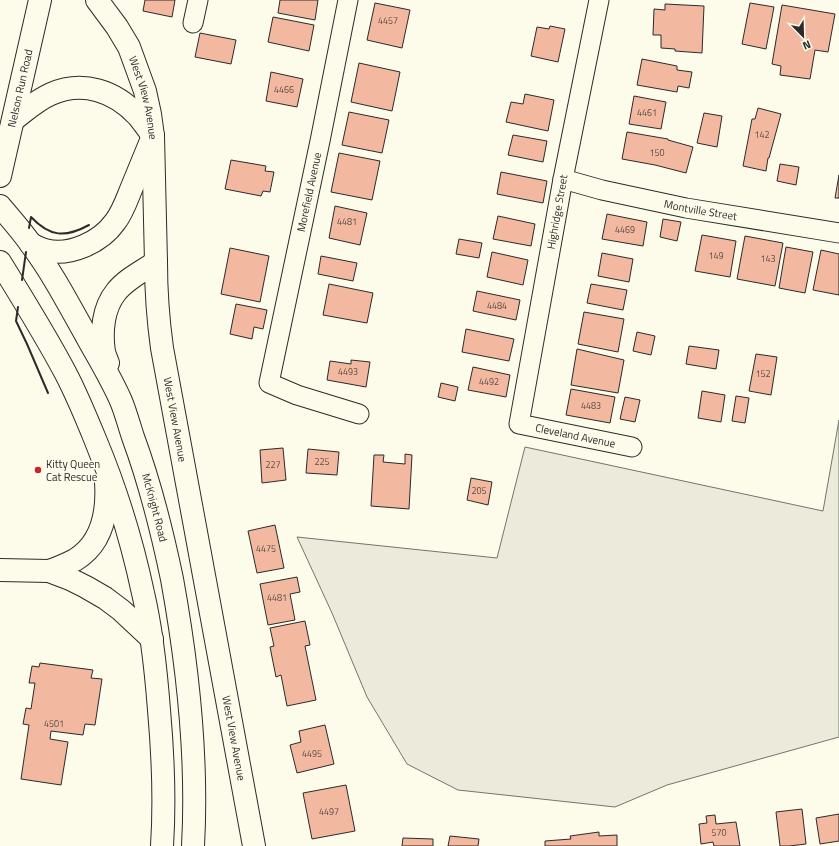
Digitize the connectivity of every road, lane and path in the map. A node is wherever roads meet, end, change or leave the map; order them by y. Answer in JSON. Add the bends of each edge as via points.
{"nodes":[{"id":1,"x":40,"y":0,"type":"edge"},
{"id":2,"x":97,"y":0,"type":"edge"},
{"id":3,"x":198,"y":0,"type":"edge"},
{"id":4,"x":348,"y":0,"type":"edge"},
{"id":5,"x":599,"y":0,"type":"edge"},
{"id":6,"x":194,"y":23,"type":"dead end"},
{"id":7,"x":12,"y":120,"type":"junction"},
{"id":8,"x":153,"y":136,"type":"junction"},
{"id":9,"x":0,"y":176,"type":"edge"},
{"id":10,"x":563,"y":179,"type":"junction"},
{"id":11,"x":0,"y":206,"type":"edge"},
{"id":12,"x":839,"y":232,"type":"edge"},
{"id":13,"x":31,"y":244,"type":"junction"},
{"id":14,"x":0,"y":262,"type":"edge"},
{"id":15,"x":156,"y":262,"type":"junction"},
{"id":16,"x":120,"y":401,"type":"junction"},
{"id":17,"x":359,"y":414,"type":"dead end"},
{"id":18,"x":519,"y":424,"type":"joint"},
{"id":19,"x":632,"y":447,"type":"dead end"},
{"id":20,"x":104,"y":460,"type":"junction"},
{"id":21,"x":0,"y":570,"type":"edge"},
{"id":22,"x":49,"y":571,"type":"junction"},
{"id":23,"x":152,"y":640,"type":"junction"},
{"id":24,"x":195,"y":843,"type":"edge"},
{"id":25,"x":162,"y":846,"type":"edge"},
{"id":26,"x":254,"y":846,"type":"edge"}],
"edges":[{"from":1,"to":7,"type":"main road","name":"Nelson Run Road"},
{"from":2,"to":8,"type":"main road","name":"West View Avenue","via":[[129,47],[145,91]]},
{"from":3,"to":6,"type":"street"},
{"from":4,"to":17,"type":"street","name":"Morefield Avenue","via":[[269,383],[297,395]]},
{"from":5,"to":10,"type":"street","name":"Highridge Street"},
{"from":7,"to":8,"type":"main road","via":[[50,94],[81,87],[97,90],[125,104]]},
{"from":7,"to":9,"type":"main road","name":"Nelson Run Road"},
{"from":8,"to":13,"type":"main road","via":[[122,211],[105,234],[92,243],[60,252],[45,250]]},
{"from":8,"to":15,"type":"main road","name":"West View Avenue"},
{"from":10,"to":12,"type":"street","name":"Montville Street","via":[[686,208]]},
{"from":10,"to":18,"type":"street","name":"Highridge Street"},
{"from":11,"to":13,"type":"main road","name":"McKnight Road"},
{"from":13,"to":16,"type":"main road","name":"McKnight Road","via":[[54,278]]},
{"from":14,"to":20,"type":"main road","via":[[67,375]]},
{"from":15,"to":16,"type":"main road","via":[[116,292],[104,318],[104,352]]},
{"from":15,"to":26,"type":"main road","name":"West View Avenue","via":[[162,348]]},
{"from":16,"to":24,"type":"main road","name":"McKnight Road","via":[[155,506],[182,635],[192,736]]},
{"from":18,"to":19,"type":"street","name":"Cleveland Avenue"},
{"from":20,"to":22,"type":"main road","via":[[106,510],[96,538],[76,559]]},
{"from":20,"to":23,"type":"main road","via":[[133,549]]},
{"from":21,"to":22,"type":"main road"},
{"from":22,"to":23,"type":"main road","via":[[105,598],[122,610]]},
{"from":23,"to":25,"type":"main road","via":[[162,738]]}]}
